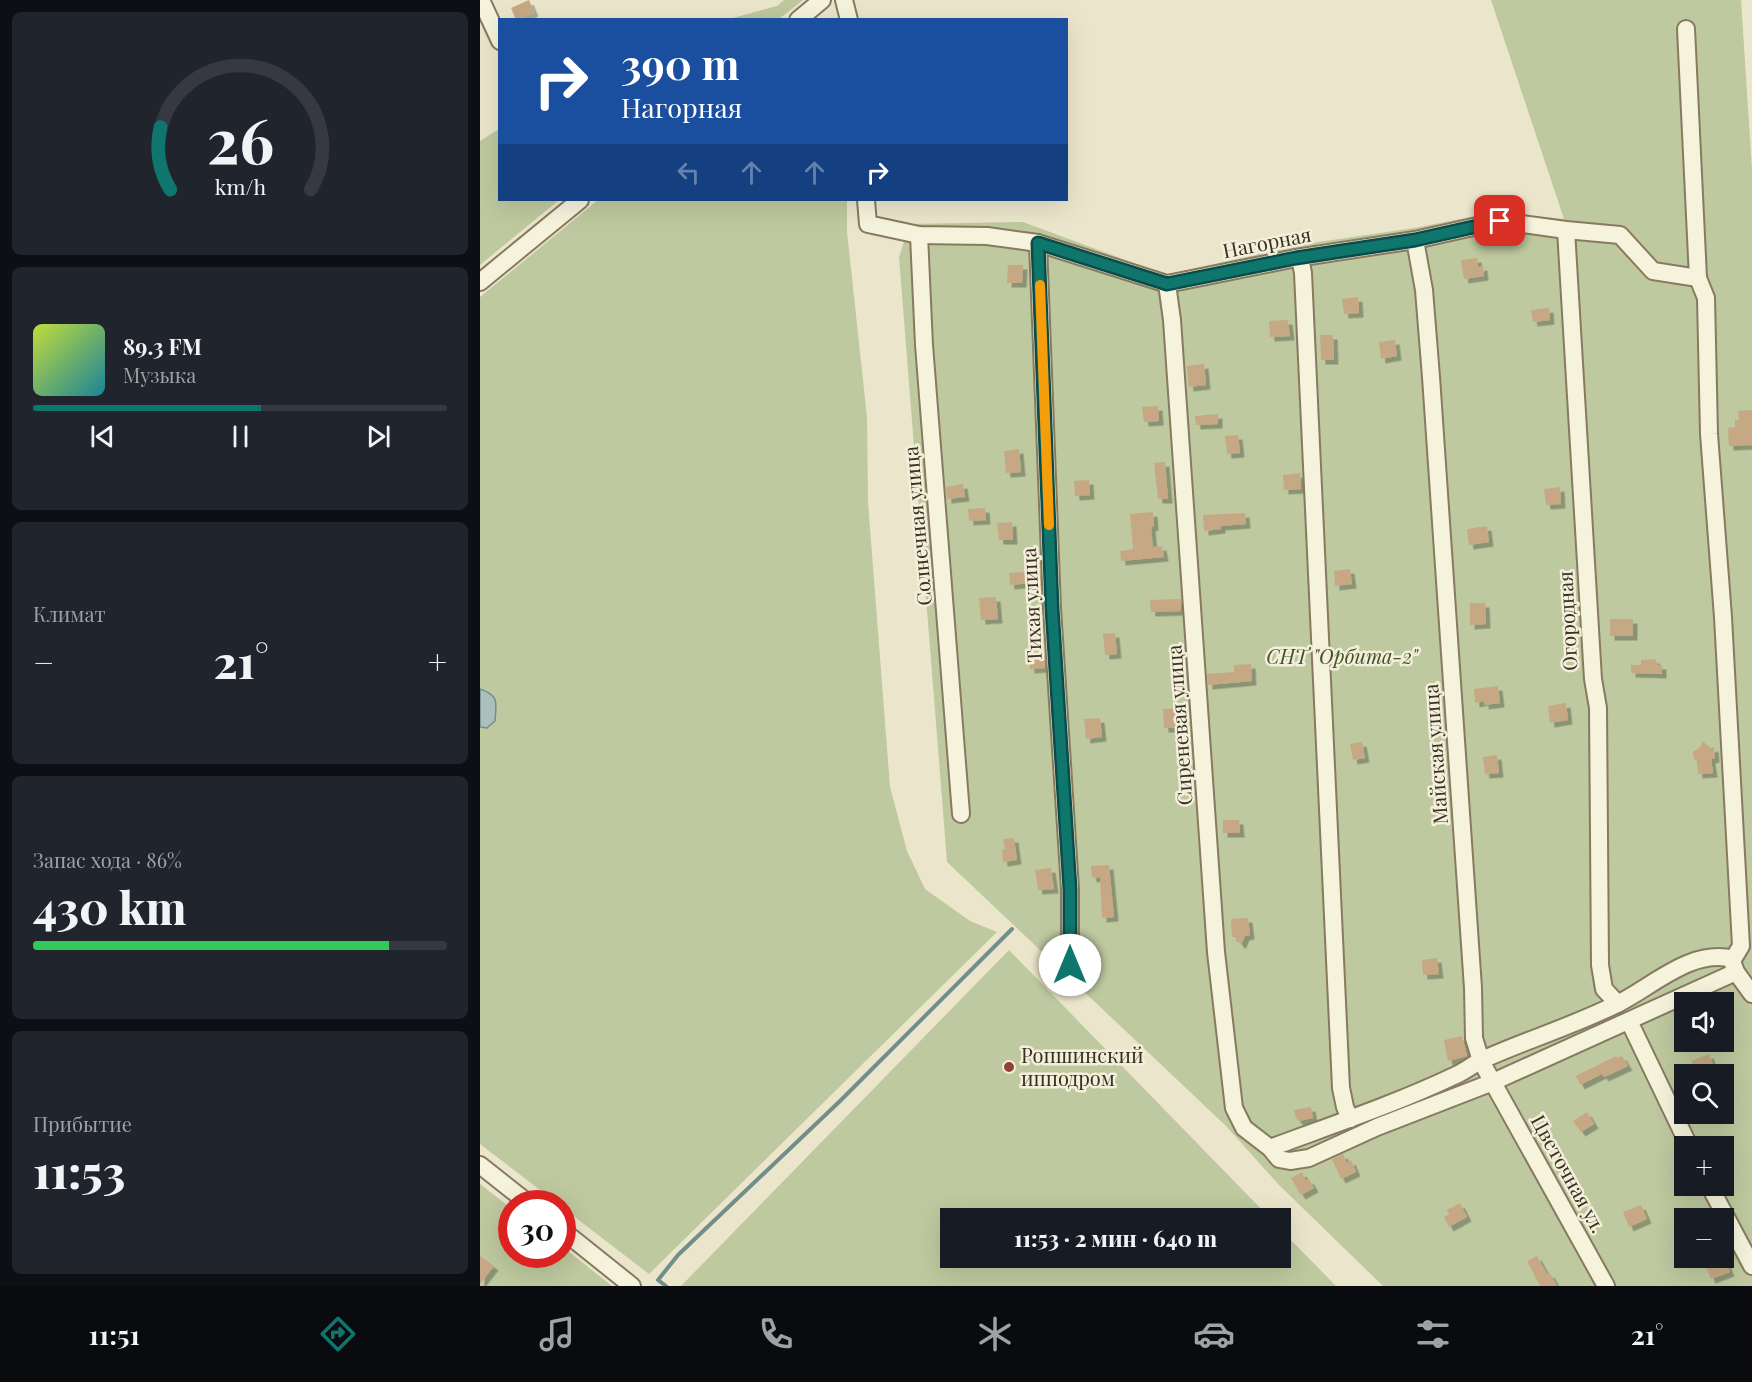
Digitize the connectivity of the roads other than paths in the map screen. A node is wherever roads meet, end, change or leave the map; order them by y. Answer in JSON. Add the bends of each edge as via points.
{"nodes":[{"id":1,"x":481,"y":0,"type":"edge"},
{"id":2,"x":822,"y":0,"type":"edge"},
{"id":3,"x":844,"y":0,"type":"edge"},
{"id":4,"x":800,"y":18,"type":"edge"},
{"id":5,"x":848,"y":18,"type":"edge"},
{"id":6,"x":1686,"y":29,"type":"dead end"},
{"id":7,"x":498,"y":38,"type":"edge"},
{"id":8,"x":579,"y":201,"type":"edge"},
{"id":9,"x":866,"y":201,"type":"edge"},
{"id":10,"x":1566,"y":230,"type":"junction"},
{"id":11,"x":920,"y":235,"type":"junction"},
{"id":12,"x":1415,"y":240,"type":"junction"},
{"id":13,"x":1038,"y":243,"type":"junction"},
{"id":14,"x":1296,"y":258,"type":"junction"},
{"id":15,"x":1698,"y":278,"type":"junction"},
{"id":16,"x":480,"y":282,"type":"edge"},
{"id":17,"x":1167,"y":284,"type":"junction"},
{"id":18,"x":961,"y":814,"type":"dead end"},
{"id":19,"x":1070,"y":965,"type":"dead end"},
{"id":20,"x":1735,"y":965,"type":"junction"},
{"id":21,"x":1752,"y":994,"type":"edge"},
{"id":22,"x":1618,"y":1004,"type":"junction"},
{"id":23,"x":1629,"y":1021,"type":"junction"},
{"id":24,"x":1481,"y":1061,"type":"junction"},
{"id":25,"x":1493,"y":1082,"type":"junction"},
{"id":26,"x":1350,"y":1119,"type":"junction"},
{"id":27,"x":1684,"y":1136,"type":"edge"},
{"id":28,"x":1270,"y":1148,"type":"junction"},
{"id":29,"x":480,"y":1165,"type":"edge"},
{"id":30,"x":512,"y":1190,"type":"edge"},
{"id":31,"x":1716,"y":1196,"type":"edge"},
{"id":32,"x":576,"y":1241,"type":"edge"},
{"id":33,"x":1752,"y":1266,"type":"edge"},
{"id":34,"x":632,"y":1286,"type":"edge"},
{"id":35,"x":1606,"y":1286,"type":"edge"}],
"edges":[{"from":1,"to":7,"type":"street"},
{"from":2,"to":4,"type":"street"},
{"from":3,"to":5,"type":"street"},
{"from":6,"to":15,"type":"street"},
{"from":8,"to":16,"type":"street"},
{"from":9,"to":11,"type":"street","name":"Нагорная","via":[[868,224]]},
{"from":10,"to":12,"type":"street","name":"Нагорная","via":[[1500,221]]},
{"from":10,"to":15,"type":"street","name":"Нагорная","via":[[1620,235],[1653,271]]},
{"from":10,"to":22,"type":"street","name":"Огородная","via":[[1593,679],[1598,708],[1600,965],[1604,990]]},
{"from":11,"to":13,"type":"street","name":"Нагорная","via":[[987,236]]},
{"from":11,"to":18,"type":"street","name":"Солнечная улица","via":[[924,345]]},
{"from":12,"to":14,"type":"street","name":"Нагорная"},
{"from":12,"to":24,"type":"street","name":"Майская улица","via":[[1424,290],[1474,1038]]},
{"from":13,"to":17,"type":"street","name":"Нагорная"},
{"from":13,"to":19,"type":"street","name":"Тихая улица","via":[[1052,608],[1070,889]]},
{"from":14,"to":17,"type":"street","name":"Нагорная"},
{"from":14,"to":26,"type":"street","via":[[1303,273],[1341,1088]]},
{"from":15,"to":20,"type":"street","via":[[1706,298],[1709,435],[1741,946]]},
{"from":17,"to":28,"type":"street","name":"Сиреневая улица","via":[[1216,951],[1234,1108],[1244,1128]]},
{"from":20,"to":21,"type":"street"},
{"from":20,"to":22,"type":"street","via":[[1722,956],[1711,957],[1679,968]]},
{"from":20,"to":23,"type":"street"},
{"from":22,"to":24,"type":"street"},
{"from":23,"to":25,"type":"street"},
{"from":23,"to":27,"type":"street"},
{"from":24,"to":25,"type":"street","name":"Майская улица"},
{"from":24,"to":26,"type":"street","via":[[1455,1076]]},
{"from":25,"to":28,"type":"street","name":"Сиреневая улица","via":[[1309,1158],[1279,1159]]},
{"from":25,"to":35,"type":"street","name":"Цветочная ул."},
{"from":26,"to":28,"type":"street"},
{"from":29,"to":30,"type":"street"},
{"from":31,"to":33,"type":"street"},
{"from":32,"to":34,"type":"street"}]}
